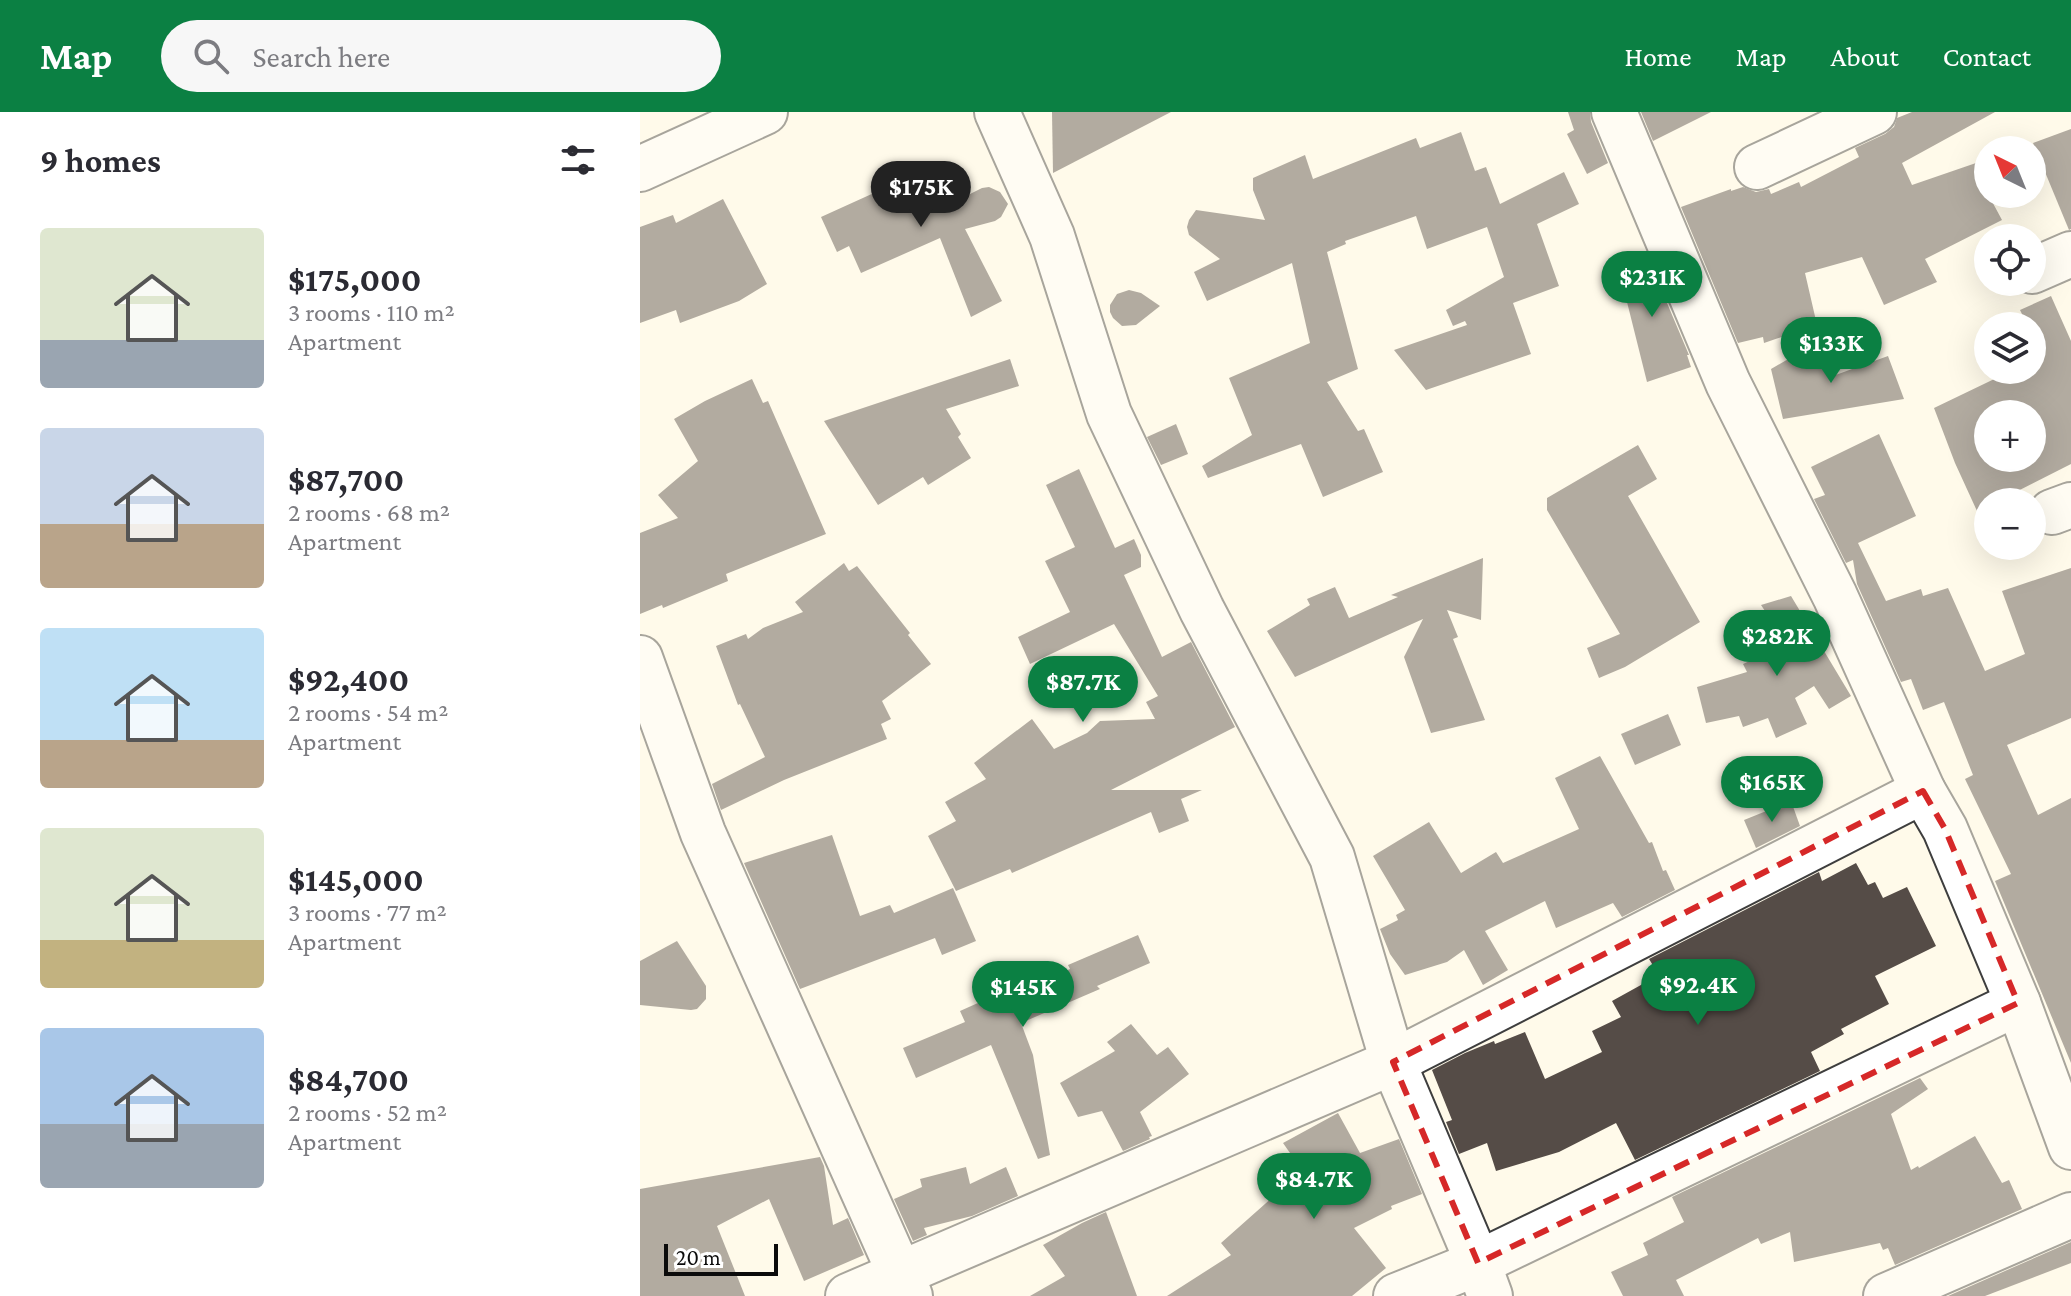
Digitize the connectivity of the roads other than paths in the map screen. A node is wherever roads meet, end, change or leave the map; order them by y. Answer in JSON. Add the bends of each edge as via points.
{"nodes":[{"id":1,"x":765,"y":112,"type":"edge"},
{"id":2,"x":997,"y":112,"type":"edge"},
{"id":3,"x":1614,"y":112,"type":"edge"},
{"id":4,"x":1874,"y":112,"type":"edge"},
{"id":5,"x":1757,"y":167,"type":"dead end"},
{"id":6,"x":640,"y":169,"type":"edge"},
{"id":7,"x":2071,"y":254,"type":"edge"},
{"id":8,"x":2046,"y":265,"type":"edge"},
{"id":9,"x":640,"y":658,"type":"edge"},
{"id":10,"x":1923,"y":791,"type":"junction"},
{"id":11,"x":2018,"y":1003,"type":"junction"},
{"id":12,"x":1393,"y":1062,"type":"junction"},
{"id":13,"x":2071,"y":1147,"type":"edge"},
{"id":14,"x":2071,"y":1215,"type":"edge"},
{"id":15,"x":1484,"y":1280,"type":"edge"},
{"id":16,"x":905,"y":1284,"type":"edge"},
{"id":17,"x":848,"y":1296,"type":"edge"},
{"id":18,"x":1396,"y":1296,"type":"edge"},
{"id":19,"x":1886,"y":1296,"type":"edge"}],
"edges":[{"from":1,"to":6,"type":"street"},
{"from":2,"to":12,"type":"street","via":[[1052,236],[1109,414],[1202,610],[1332,857]]},
{"from":3,"to":10,"type":"street","via":[[1728,383],[1835,596]]},
{"from":4,"to":5,"type":"street"},
{"from":7,"to":8,"type":"street"},
{"from":9,"to":16,"type":"street","via":[[703,833]]},
{"from":10,"to":11,"type":"street","via":[[1945,829]]},
{"from":10,"to":12,"type":"street"},
{"from":11,"to":13,"type":"street"},
{"from":11,"to":15,"type":"street"},
{"from":12,"to":15,"type":"street"},
{"from":12,"to":16,"type":"street"},
{"from":14,"to":19,"type":"street"},
{"from":15,"to":18,"type":"street"},
{"from":16,"to":17,"type":"street"}]}
